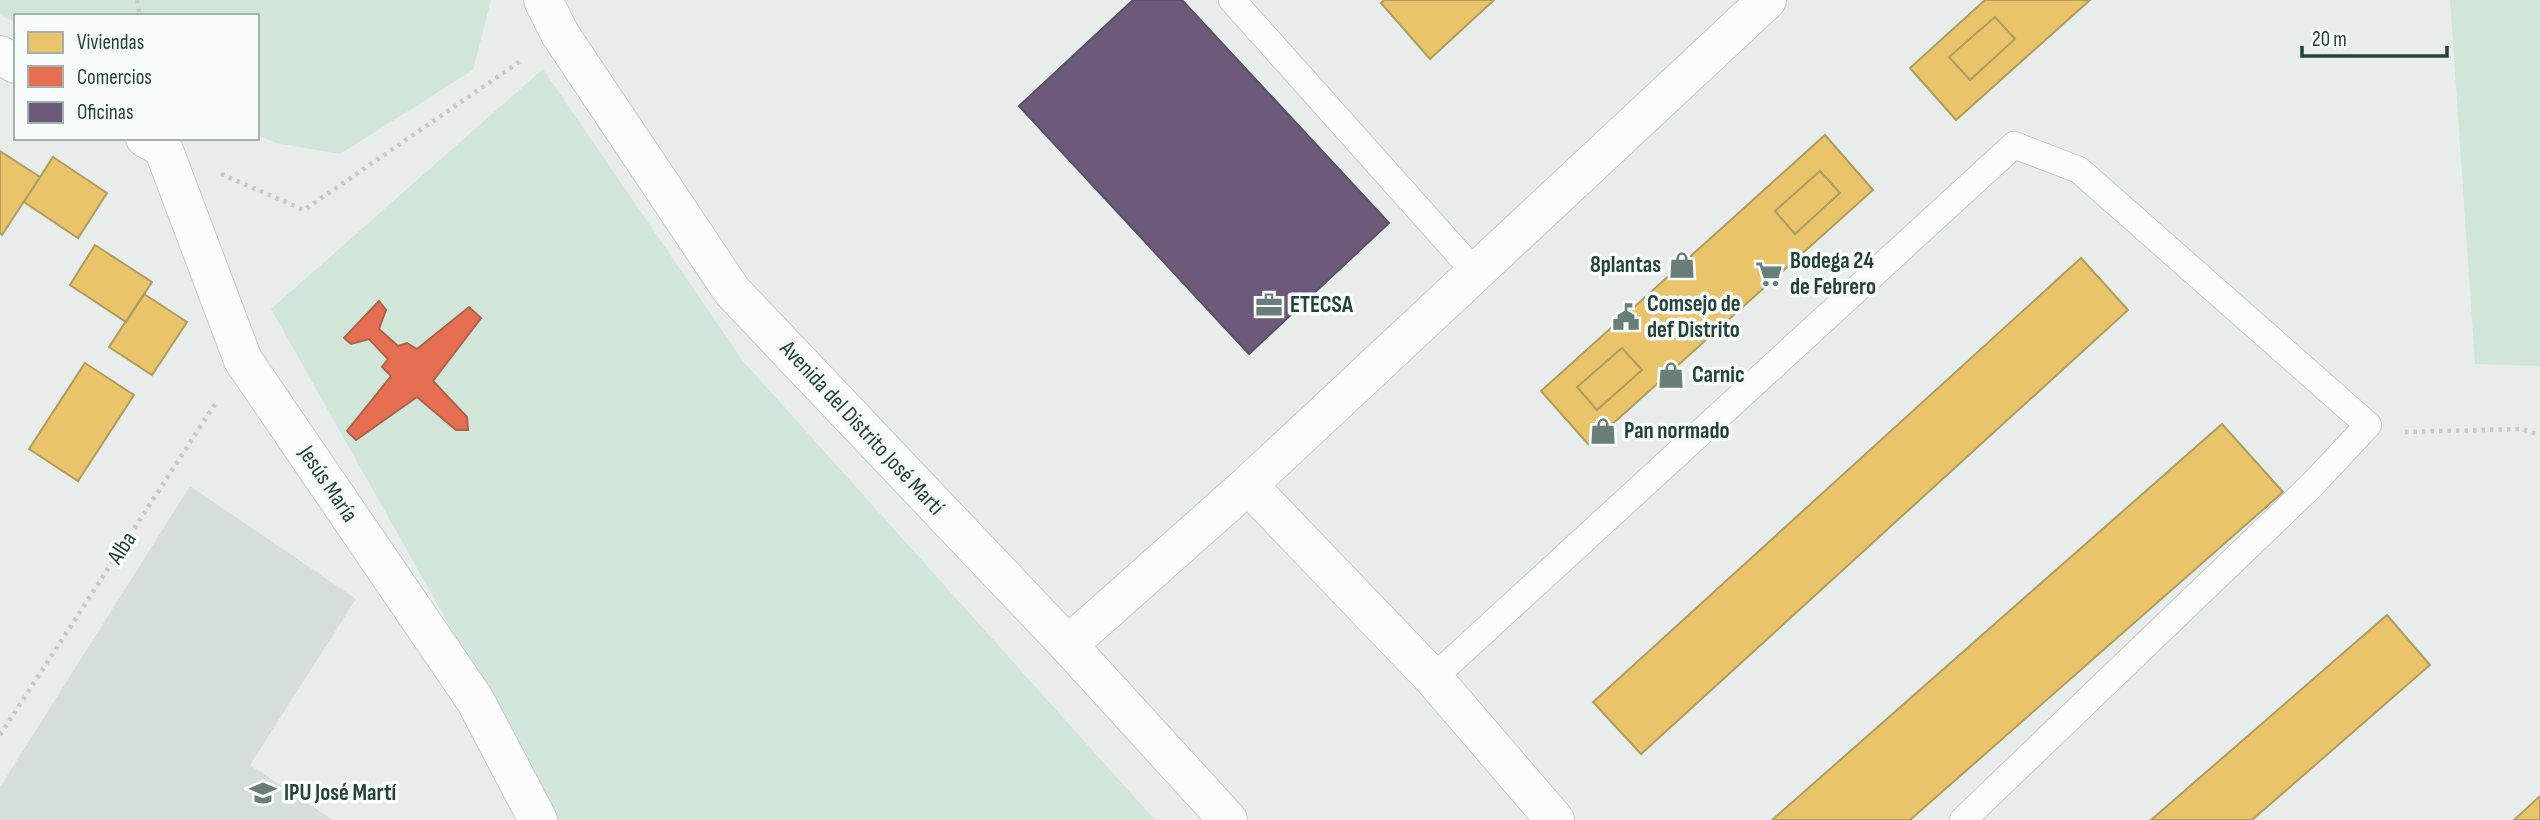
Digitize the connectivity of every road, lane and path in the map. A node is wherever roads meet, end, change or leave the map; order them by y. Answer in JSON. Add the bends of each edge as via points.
{"nodes":[{"id":1,"x":542,"y":0,"type":"edge"},
{"id":2,"x":1232,"y":0,"type":"edge"},
{"id":3,"x":1767,"y":0,"type":"edge"},
{"id":4,"x":560,"y":34,"type":"junction"},
{"id":5,"x":154,"y":143,"type":"edge"},
{"id":6,"x":1475,"y":272,"type":"junction"},
{"id":7,"x":243,"y":360,"type":"junction"},
{"id":8,"x":2368,"y":425,"type":"junction"},
{"id":9,"x":2540,"y":435,"type":"edge"},
{"id":10,"x":1248,"y":485,"type":"junction"},
{"id":11,"x":1068,"y":645,"type":"junction"},
{"id":12,"x":1433,"y":678,"type":"junction"},
{"id":13,"x":0,"y":735,"type":"edge"},
{"id":14,"x":538,"y":820,"type":"edge"},
{"id":15,"x":1228,"y":820,"type":"edge"},
{"id":16,"x":1555,"y":820,"type":"edge"},
{"id":17,"x":1963,"y":820,"type":"edge"}],
"edges":[{"from":1,"to":4,"type":"street","name":"Avenida del Distrito José Martí"},
{"from":2,"to":6,"type":"lane"},
{"from":3,"to":6,"type":"street"},
{"from":4,"to":5,"type":"path","via":[[304,210]]},
{"from":4,"to":11,"type":"street","name":"Avenida del Distrito José Martí","via":[[732,291]]},
{"from":5,"to":7,"type":"street","name":"Jesús María"},
{"from":6,"to":10,"type":"street"},
{"from":7,"to":13,"type":"path","name":"Alba"},
{"from":7,"to":14,"type":"street","name":"Jesús María","via":[[475,700]]},
{"from":8,"to":9,"type":"path","via":[[2395,432],[2522,429]]},
{"from":8,"to":12,"type":"lane","via":[[2079,170],[2014,145]]},
{"from":8,"to":17,"type":"lane","via":[[2312,485]]},
{"from":10,"to":11,"type":"street"},
{"from":10,"to":12,"type":"street"},
{"from":11,"to":15,"type":"street","name":"Avenida del Distrito José Martí"},
{"from":12,"to":16,"type":"street"}]}
